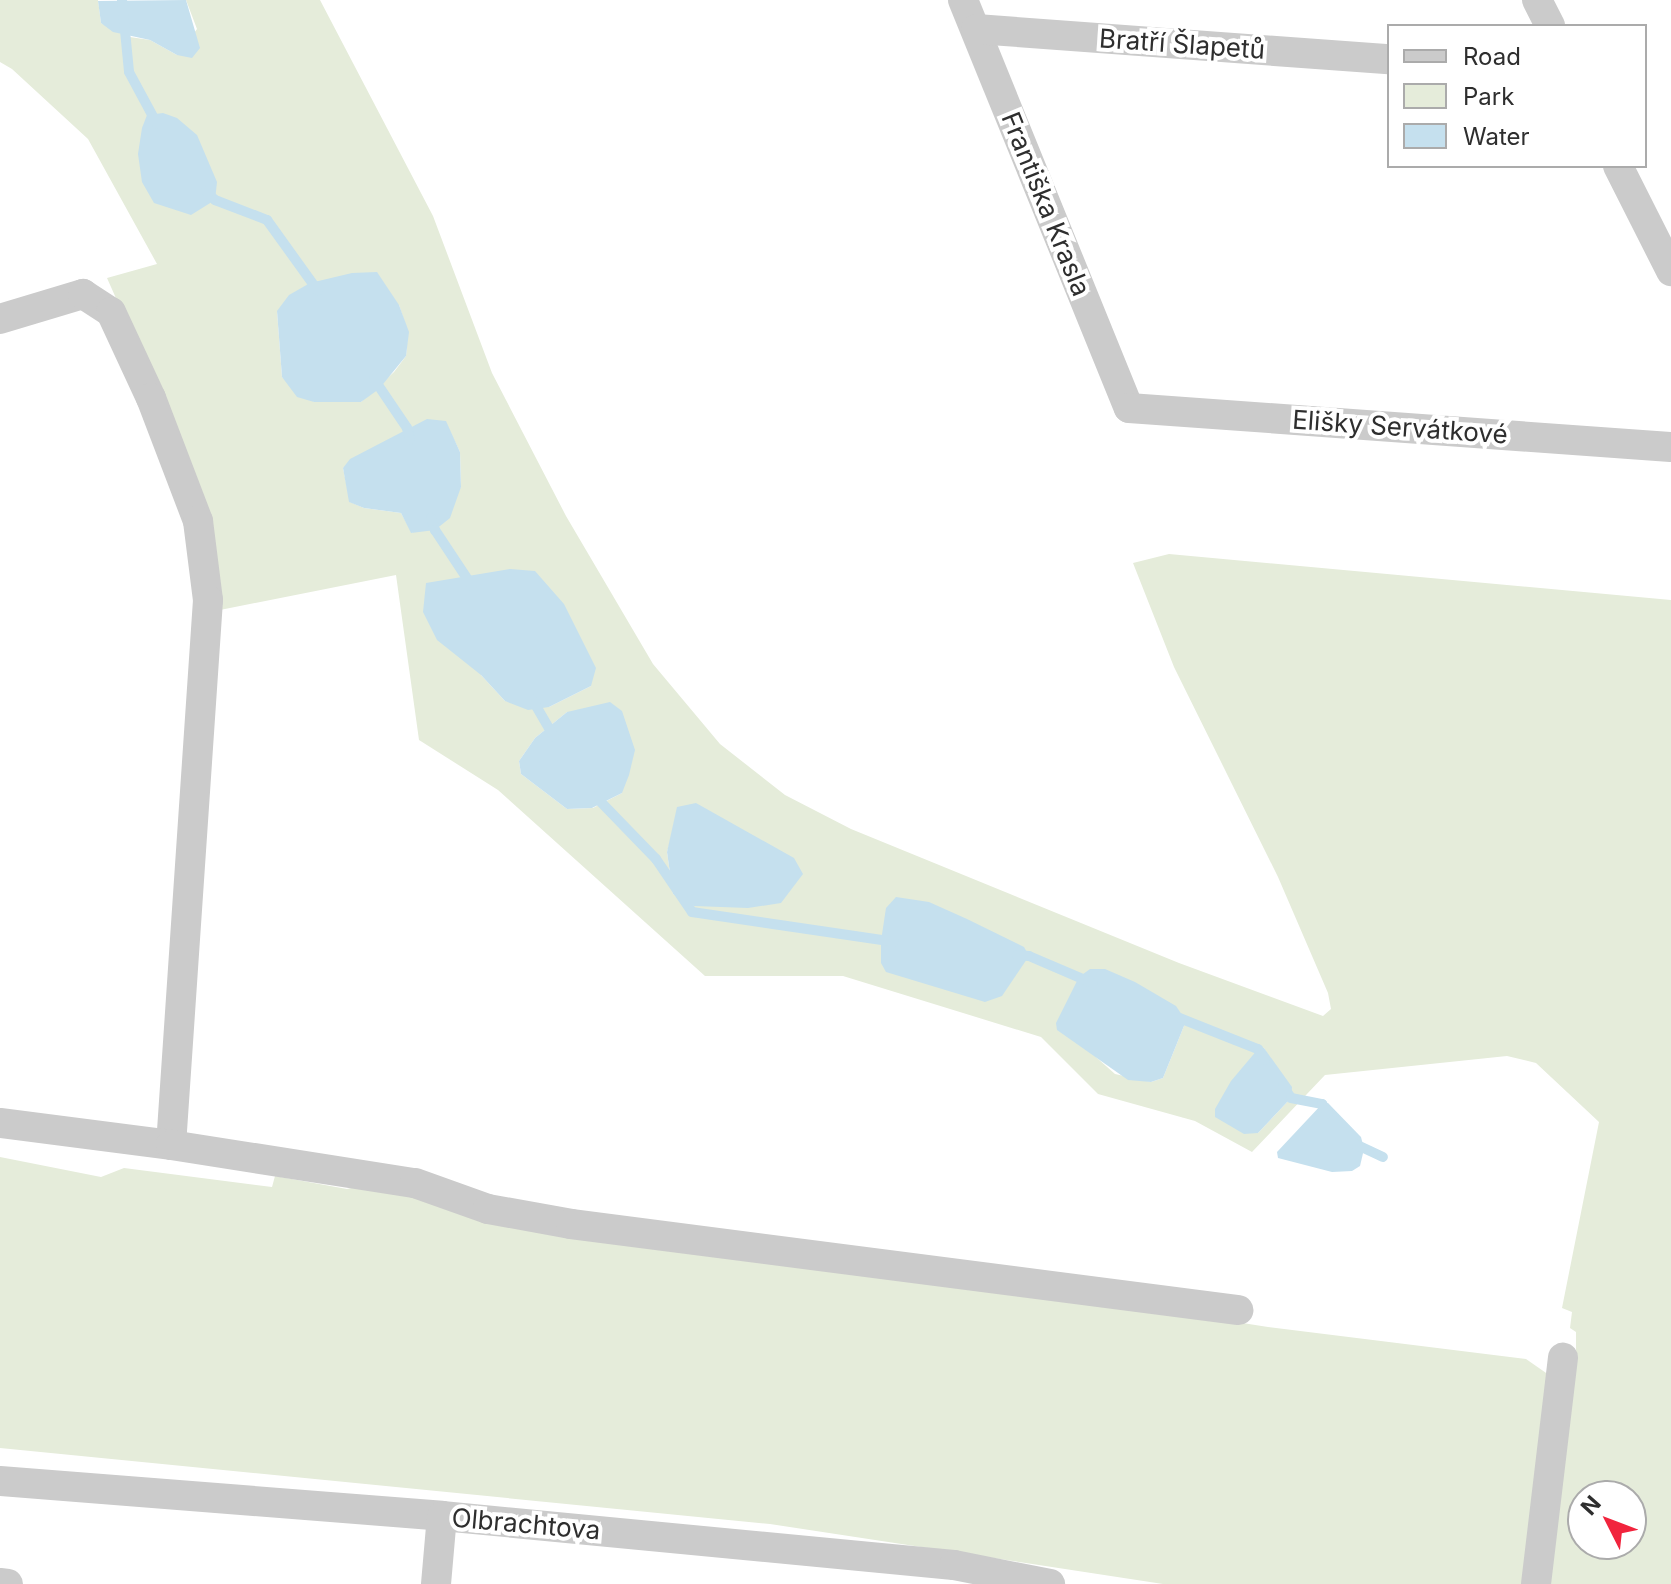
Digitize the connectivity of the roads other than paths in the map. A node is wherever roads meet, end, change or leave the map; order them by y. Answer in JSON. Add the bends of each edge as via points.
{"nodes":[{"id":1,"x":963,"y":0,"type":"edge"},
{"id":2,"x":1537,"y":0,"type":"edge"},
{"id":3,"x":1549,"y":24,"type":"edge"},
{"id":4,"x":976,"y":29,"type":"junction"},
{"id":5,"x":1387,"y":59,"type":"edge"},
{"id":6,"x":1619,"y":168,"type":"edge"},
{"id":7,"x":1671,"y":271,"type":"edge"},
{"id":8,"x":0,"y":319,"type":"edge"},
{"id":9,"x":1129,"y":408,"type":"joint"},
{"id":10,"x":1671,"y":447,"type":"edge"},
{"id":11,"x":0,"y":1123,"type":"edge"},
{"id":12,"x":171,"y":1145,"type":"junction"},
{"id":13,"x":1238,"y":1310,"type":"dead end"},
{"id":14,"x":1563,"y":1358,"type":"dead end"},
{"id":15,"x":0,"y":1481,"type":"edge"},
{"id":16,"x":442,"y":1516,"type":"junction"},
{"id":17,"x":953,"y":1574,"type":"edge"},
{"id":18,"x":0,"y":1583,"type":"edge"},
{"id":19,"x":8,"y":1584,"type":"edge"},
{"id":20,"x":436,"y":1584,"type":"edge"},
{"id":21,"x":1050,"y":1584,"type":"edge"},
{"id":22,"x":1536,"y":1584,"type":"edge"}],
"edges":[{"from":1,"to":4,"type":"street","name":"Františka Krasla"},
{"from":2,"to":3,"type":"street"},
{"from":4,"to":5,"type":"street","name":"Bratří Šlapetů"},
{"from":4,"to":9,"type":"street","name":"Františka Krasla"},
{"from":6,"to":7,"type":"street"},
{"from":8,"to":12,"type":"street","via":[[83,294],[111,312],[198,521],[208,600]]},
{"from":9,"to":10,"type":"street","name":"Elišky Servátkové"},
{"from":11,"to":12,"type":"street"},
{"from":12,"to":13,"type":"street","via":[[415,1183],[488,1209],[571,1224]]},
{"from":14,"to":22,"type":"street"},
{"from":15,"to":16,"type":"street","name":"Olbrachtova"},
{"from":16,"to":17,"type":"street","name":"Olbrachtova"},
{"from":16,"to":20,"type":"street"},
{"from":17,"to":21,"type":"street","name":"Olbrachtova"},
{"from":18,"to":19,"type":"street"}]}
